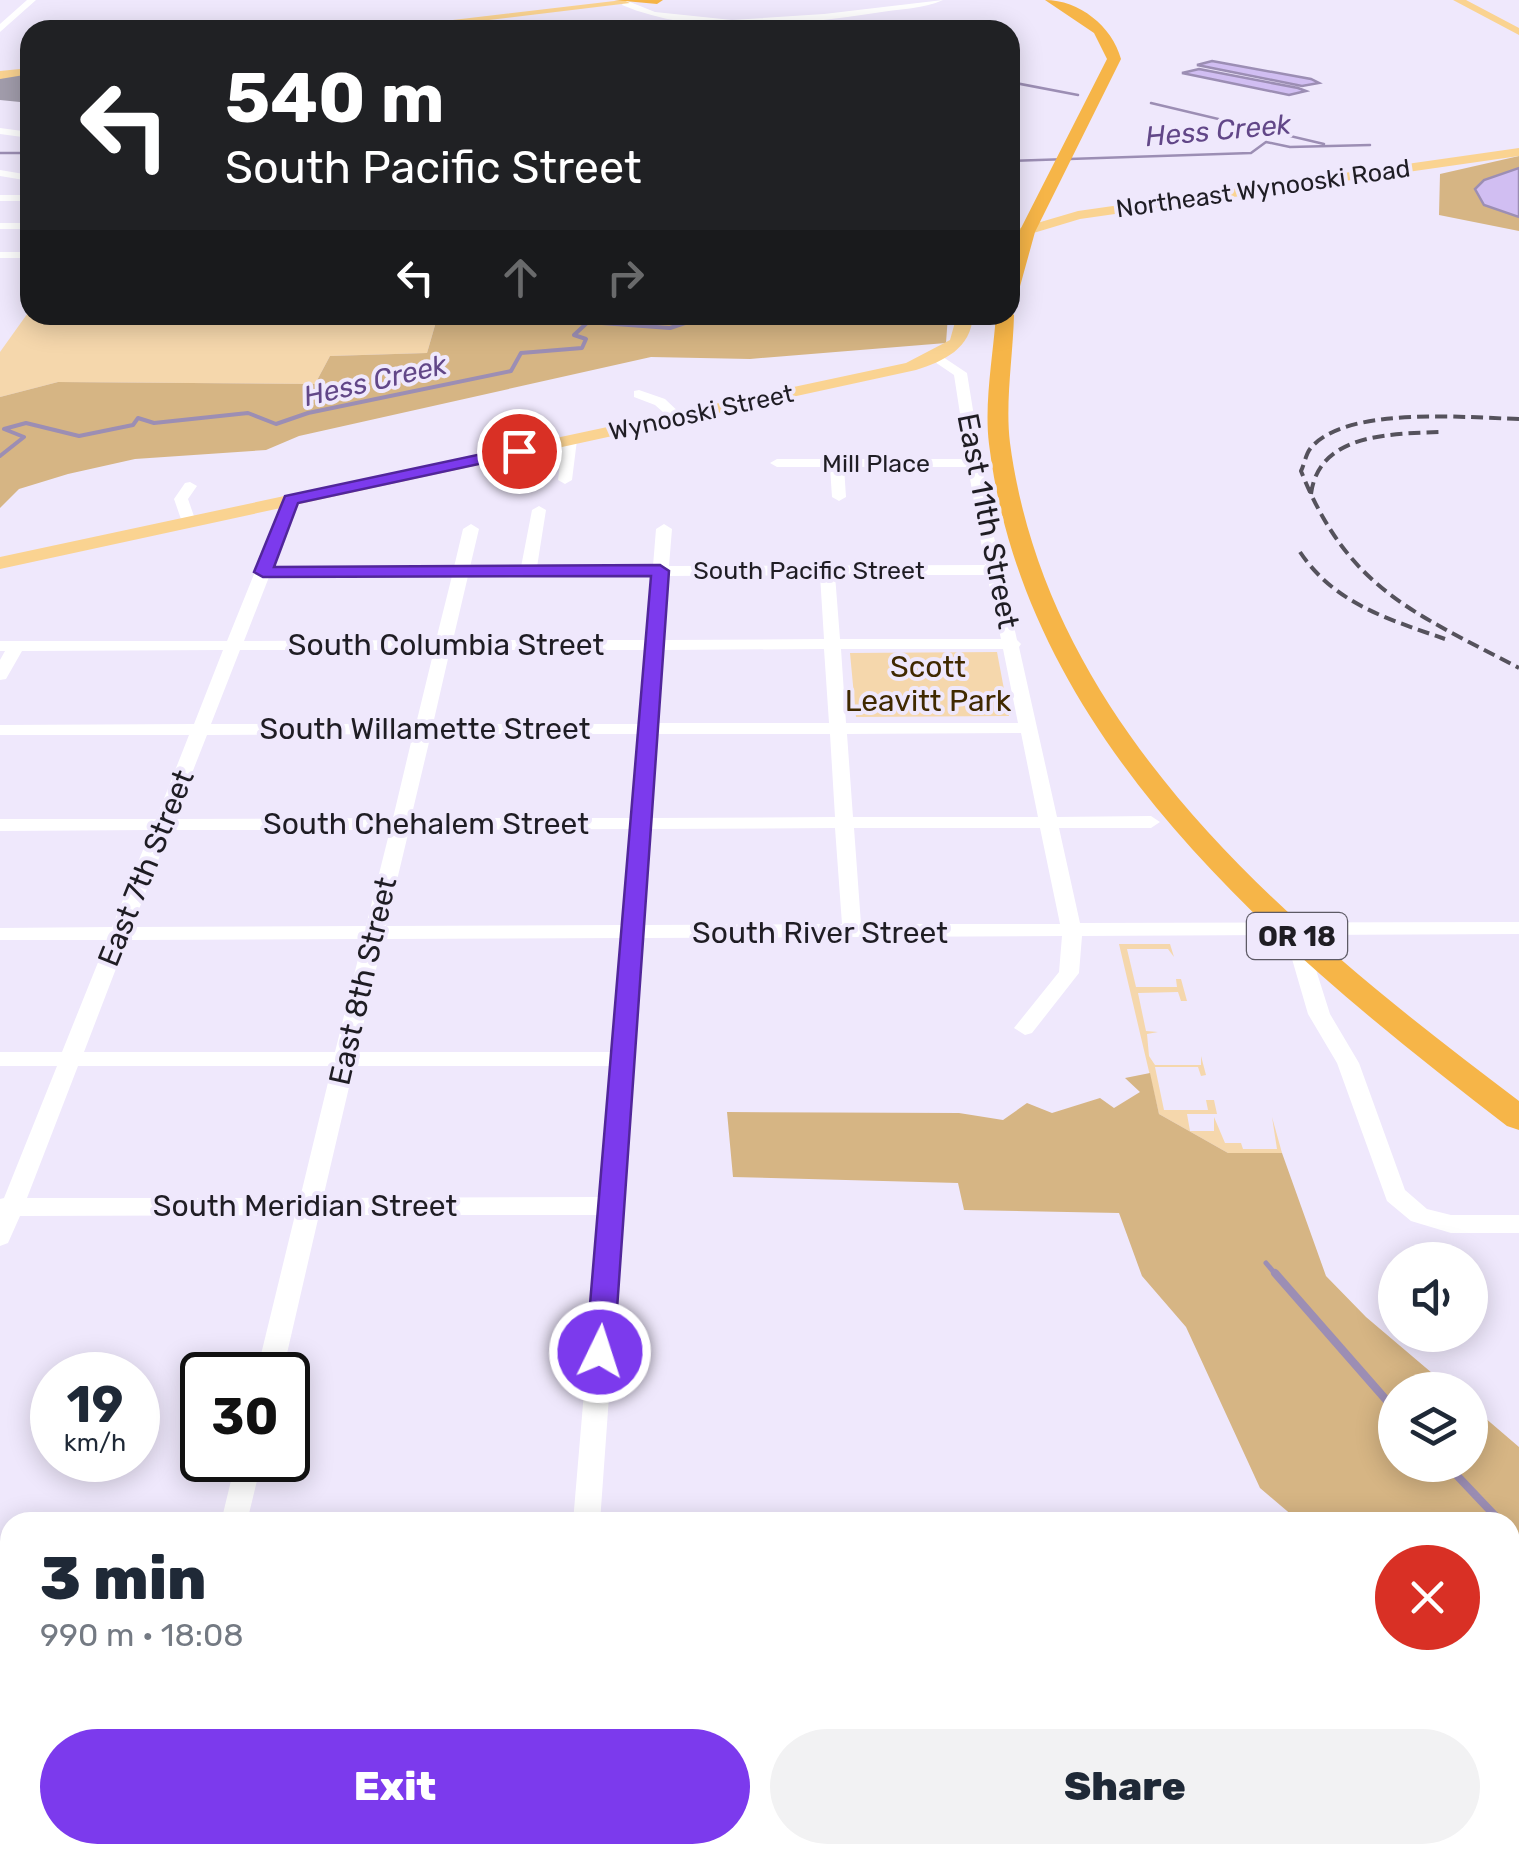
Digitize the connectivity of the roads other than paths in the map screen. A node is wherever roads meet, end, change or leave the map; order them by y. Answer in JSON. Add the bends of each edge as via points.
{"nodes":[{"id":1,"x":32,"y":0,"type":"edge"},
{"id":2,"x":657,"y":0,"type":"edge"},
{"id":3,"x":939,"y":0,"type":"edge"},
{"id":4,"x":1051,"y":0,"type":"edge"},
{"id":5,"x":1458,"y":0,"type":"edge"},
{"id":6,"x":623,"y":2,"type":"edge"},
{"id":7,"x":463,"y":20,"type":"edge"},
{"id":8,"x":477,"y":20,"type":"edge"},
{"id":9,"x":675,"y":20,"type":"edge"},
{"id":10,"x":803,"y":20,"type":"edge"},
{"id":11,"x":0,"y":29,"type":"edge"},
{"id":12,"x":1519,"y":32,"type":"edge"},
{"id":13,"x":1519,"y":152,"type":"edge"},
{"id":14,"x":1020,"y":232,"type":"edge"},
{"id":15,"x":1020,"y":261,"type":"edge"},
{"id":16,"x":20,"y":266,"type":"edge"},
{"id":17,"x":17,"y":270,"type":"dead end"},
{"id":18,"x":964,"y":325,"type":"edge"},
{"id":19,"x":1004,"y":325,"type":"edge"},
{"id":20,"x":937,"y":357,"type":"junction"},
{"id":21,"x":639,"y":394,"type":"dead end"},
{"id":22,"x":677,"y":417,"type":"junction"},
{"id":23,"x":570,"y":440,"type":"junction"},
{"id":24,"x":777,"y":462,"type":"dead end"},
{"id":25,"x":837,"y":463,"type":"junction"},
{"id":26,"x":975,"y":464,"type":"junction"},
{"id":27,"x":565,"y":480,"type":"dead end"},
{"id":28,"x":190,"y":486,"type":"dead end"},
{"id":29,"x":839,"y":497,"type":"dead end"},
{"id":30,"x":291,"y":500,"type":"junction"},
{"id":31,"x":538,"y":510,"type":"dead end"},
{"id":32,"x":189,"y":522,"type":"junction"},
{"id":33,"x":664,"y":528,"type":"dead end"},
{"id":34,"x":471,"y":529,"type":"dead end"},
{"id":35,"x":0,"y":563,"type":"edge"},
{"id":36,"x":827,"y":570,"type":"junction"},
{"id":37,"x":996,"y":570,"type":"junction"},
{"id":38,"x":461,"y":571,"type":"junction"},
{"id":39,"x":528,"y":571,"type":"junction"},
{"id":40,"x":660,"y":571,"type":"junction"},
{"id":41,"x":263,"y":572,"type":"junction"},
{"id":42,"x":832,"y":644,"type":"junction"},
{"id":43,"x":1012,"y":644,"type":"junction"},
{"id":44,"x":443,"y":645,"type":"junction"},
{"id":45,"x":655,"y":645,"type":"junction"},
{"id":46,"x":8,"y":646,"type":"edge"},
{"id":47,"x":234,"y":646,"type":"junction"},
{"id":48,"x":0,"y":675,"type":"edge"},
{"id":49,"x":838,"y":728,"type":"junction"},
{"id":50,"x":1030,"y":728,"type":"junction"},
{"id":51,"x":423,"y":729,"type":"junction"},
{"id":52,"x":648,"y":729,"type":"junction"},
{"id":53,"x":0,"y":730,"type":"edge"},
{"id":54,"x":200,"y":730,"type":"junction"},
{"id":55,"x":1152,"y":822,"type":"dead end"},
{"id":56,"x":1049,"y":823,"type":"junction"},
{"id":57,"x":163,"y":824,"type":"junction"},
{"id":58,"x":642,"y":824,"type":"junction"},
{"id":59,"x":844,"y":824,"type":"junction"},
{"id":60,"x":0,"y":825,"type":"edge"},
{"id":61,"x":400,"y":825,"type":"junction"},
{"id":62,"x":1519,"y":928,"type":"edge"},
{"id":63,"x":1294,"y":930,"type":"junction"},
{"id":64,"x":1072,"y":931,"type":"junction"},
{"id":65,"x":852,"y":932,"type":"junction"},
{"id":66,"x":120,"y":933,"type":"junction"},
{"id":67,"x":0,"y":934,"type":"edge"},
{"id":68,"x":374,"y":934,"type":"junction"},
{"id":69,"x":633,"y":934,"type":"junction"},
{"id":70,"x":1025,"y":1028,"type":"dead end"},
{"id":71,"x":622,"y":1059,"type":"junction"},
{"id":72,"x":0,"y":1060,"type":"edge"},
{"id":73,"x":70,"y":1060,"type":"junction"},
{"id":74,"x":344,"y":1060,"type":"junction"},
{"id":75,"x":1519,"y":1118,"type":"edge"},
{"id":76,"x":309,"y":1206,"type":"junction"},
{"id":77,"x":611,"y":1206,"type":"junction"},
{"id":78,"x":6,"y":1207,"type":"edge"},
{"id":79,"x":1519,"y":1224,"type":"edge"},
{"id":80,"x":0,"y":1237,"type":"edge"},
{"id":81,"x":274,"y":1352,"type":"edge"},
{"id":82,"x":243,"y":1482,"type":"edge"},
{"id":83,"x":236,"y":1512,"type":"edge"},
{"id":84,"x":588,"y":1512,"type":"edge"}],
"edges":[{"from":1,"to":11,"type":"street"},
{"from":2,"to":6,"type":"highway"},
{"from":3,"to":10,"type":"street"},
{"from":4,"to":15,"type":"highway","via":[[1090,22],[1113,50],[1109,76],[1037,212]]},
{"from":5,"to":12,"type":"main road"},
{"from":6,"to":7,"type":"main road"},
{"from":6,"to":8,"type":"main road"},
{"from":6,"to":9,"type":"street"},
{"from":13,"to":14,"type":"main road","name":"Northeast Wynooski Road","via":[[1096,212]]},
{"from":16,"to":17,"type":"street"},
{"from":18,"to":20,"type":"main road","via":[[960,339]]},
{"from":19,"to":75,"type":"highway","number":"OR 18","via":[[998,408],[1015,535],[1046,616],[1106,722],[1210,849],[1299,938]]},
{"from":20,"to":22,"type":"main road","name":"Wynooski Street"},
{"from":20,"to":26,"type":"street","name":"East 11th Street","via":[[960,373]]},
{"from":21,"to":22,"type":"street"},
{"from":22,"to":23,"type":"main road","name":"Wynooski Street"},
{"from":23,"to":27,"type":"street"},
{"from":23,"to":30,"type":"main road","name":"Wynooski Street"},
{"from":24,"to":25,"type":"street","name":"Mill Place"},
{"from":25,"to":26,"type":"street","name":"Mill Place"},
{"from":25,"to":29,"type":"street"},
{"from":26,"to":37,"type":"street","name":"East 11th Street"},
{"from":28,"to":32,"type":"street","via":[[181,499]]},
{"from":30,"to":32,"type":"main road","name":"Wynooski Street"},
{"from":30,"to":41,"type":"street","name":"East 7th Street"},
{"from":31,"to":39,"type":"street"},
{"from":32,"to":35,"type":"main road","name":"Wynooski Street"},
{"from":33,"to":40,"type":"street"},
{"from":34,"to":38,"type":"street","name":"East 8th Street"},
{"from":36,"to":37,"type":"street","name":"South Pacific Street"},
{"from":36,"to":40,"type":"street","name":"South Pacific Street"},
{"from":36,"to":42,"type":"street"},
{"from":37,"to":43,"type":"street","name":"East 11th Street"},
{"from":38,"to":39,"type":"street","name":"South Pacific Street"},
{"from":38,"to":41,"type":"street","name":"South Pacific Street"},
{"from":38,"to":44,"type":"street","name":"East 8th Street"},
{"from":39,"to":40,"type":"street","name":"South Pacific Street"},
{"from":40,"to":45,"type":"street"},
{"from":41,"to":47,"type":"street","name":"East 7th Street"},
{"from":42,"to":43,"type":"street","name":"South Columbia Street"},
{"from":42,"to":45,"type":"street","name":"South Columbia Street"},
{"from":42,"to":49,"type":"street"},
{"from":43,"to":50,"type":"street","name":"East 11th Street"},
{"from":44,"to":45,"type":"street","name":"South Columbia Street"},
{"from":44,"to":47,"type":"street","name":"South Columbia Street"},
{"from":44,"to":51,"type":"street","name":"East 8th Street"},
{"from":45,"to":52,"type":"street"},
{"from":46,"to":47,"type":"street","name":"South Columbia Street"},
{"from":46,"to":48,"type":"street"},
{"from":47,"to":54,"type":"street","name":"East 7th Street"},
{"from":49,"to":50,"type":"street","name":"South Willamette Street"},
{"from":49,"to":52,"type":"street","name":"South Willamette Street"},
{"from":49,"to":59,"type":"street"},
{"from":50,"to":56,"type":"street","name":"East 11th Street"},
{"from":51,"to":52,"type":"street","name":"South Willamette Street"},
{"from":51,"to":54,"type":"street","name":"South Willamette Street"},
{"from":51,"to":61,"type":"street","name":"East 8th Street"},
{"from":52,"to":58,"type":"street"},
{"from":53,"to":54,"type":"street","name":"South Willamette Street"},
{"from":54,"to":57,"type":"street","name":"East 7th Street"},
{"from":55,"to":56,"type":"street","name":"South Chehalem Street"},
{"from":56,"to":59,"type":"street","name":"South Chehalem Street"},
{"from":56,"to":64,"type":"street","name":"East 11th Street"},
{"from":57,"to":60,"type":"street","name":"South Chehalem Street"},
{"from":57,"to":61,"type":"street","name":"South Chehalem Street"},
{"from":57,"to":66,"type":"street","name":"East 7th Street"},
{"from":58,"to":59,"type":"street","name":"South Chehalem Street"},
{"from":58,"to":61,"type":"street","name":"South Chehalem Street"},
{"from":58,"to":69,"type":"street"},
{"from":59,"to":65,"type":"street"},
{"from":61,"to":68,"type":"street","name":"East 8th Street"},
{"from":62,"to":63,"type":"street","name":"South River Street"},
{"from":63,"to":64,"type":"street","name":"South River Street"},
{"from":63,"to":79,"type":"street","via":[[1319,1014],[1348,1063],[1394,1194],[1418,1215],[1451,1224]]},
{"from":64,"to":65,"type":"street","name":"South River Street"},
{"from":64,"to":70,"type":"street","via":[[1069,973]]},
{"from":65,"to":69,"type":"street","name":"South River Street"},
{"from":66,"to":67,"type":"street","name":"South River Street"},
{"from":66,"to":68,"type":"street","name":"South River Street"},
{"from":66,"to":73,"type":"street","name":"East 7th Street"},
{"from":68,"to":69,"type":"street","name":"South River Street"},
{"from":68,"to":74,"type":"street","name":"East 8th Street"},
{"from":69,"to":71,"type":"street"},
{"from":71,"to":74,"type":"street"},
{"from":71,"to":77,"type":"street"},
{"from":72,"to":73,"type":"street"},
{"from":73,"to":74,"type":"street"},
{"from":73,"to":78,"type":"street","name":"East 7th Street"},
{"from":74,"to":76,"type":"street","name":"East 8th Street"},
{"from":76,"to":77,"type":"street","name":"South Meridian Street"},
{"from":76,"to":78,"type":"street","name":"South Meridian Street"},
{"from":76,"to":81,"type":"street","name":"East 8th Street"},
{"from":77,"to":84,"type":"street"},
{"from":78,"to":80,"type":"street","name":"East 7th Street"},
{"from":82,"to":83,"type":"street"}]}
